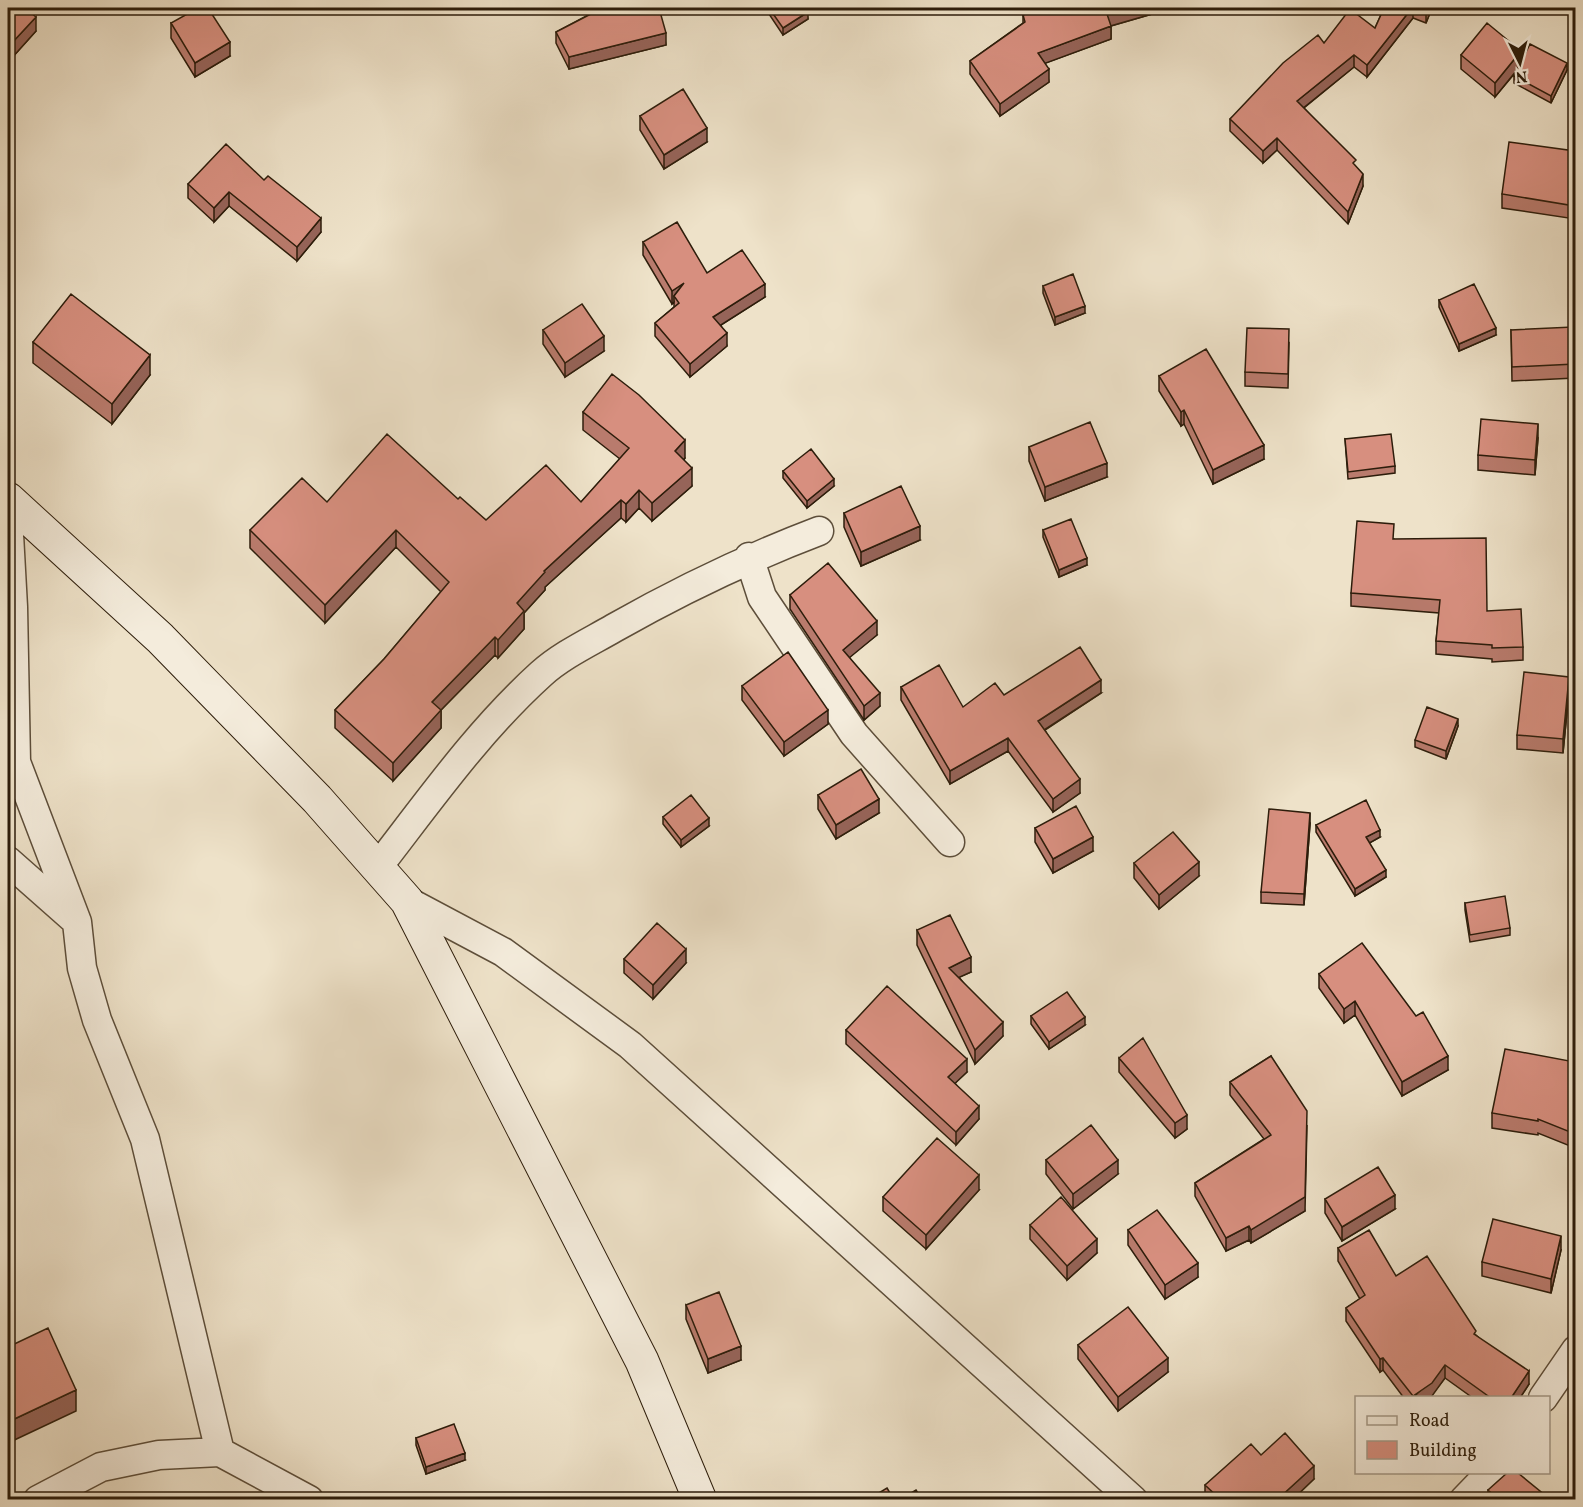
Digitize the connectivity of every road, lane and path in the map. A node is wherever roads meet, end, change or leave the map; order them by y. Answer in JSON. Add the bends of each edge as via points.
{"nodes":[{"id":1,"x":8,"y":499,"type":"edge"},
{"id":2,"x":8,"y":516,"type":"edge"},
{"id":3,"x":819,"y":531,"type":"dead end"},
{"id":4,"x":749,"y":557,"type":"junction"},
{"id":5,"x":950,"y":842,"type":"dead end"},
{"id":6,"x":8,"y":861,"type":"edge"},
{"id":7,"x":377,"y":868,"type":"junction"},
{"id":8,"x":406,"y":900,"type":"junction"},
{"id":9,"x":77,"y":922,"type":"junction"},
{"id":10,"x":1575,"y":1350,"type":"edge"},
{"id":11,"x":1544,"y":1396,"type":"edge"},
{"id":12,"x":220,"y":1452,"type":"junction"},
{"id":13,"x":1490,"y":1474,"type":"edge"},
{"id":14,"x":38,"y":1500,"type":"edge"},
{"id":15,"x":309,"y":1500,"type":"edge"},
{"id":16,"x":700,"y":1500,"type":"edge"},
{"id":17,"x":1133,"y":1500,"type":"edge"},
{"id":18,"x":1464,"y":1500,"type":"edge"}],
"edges":[{"from":1,"to":7,"type":"street","via":[[160,638],[317,799]]},
{"from":2,"to":9,"type":"street","via":[[14,607],[16,762]]},
{"from":3,"to":4,"type":"street"},
{"from":4,"to":5,"type":"street","via":[[762,597],[854,734]]},
{"from":4,"to":7,"type":"street","via":[[668,597],[543,672],[484,730]]},
{"from":6,"to":9,"type":"street"},
{"from":7,"to":8,"type":"street"},
{"from":8,"to":16,"type":"street","via":[[642,1361]]},
{"from":8,"to":17,"type":"street","via":[[503,952],[630,1045]]},
{"from":9,"to":12,"type":"street","via":[[82,968],[97,1020],[145,1140]]},
{"from":10,"to":11,"type":"street"},
{"from":12,"to":14,"type":"street","via":[[159,1455],[101,1467]]},
{"from":12,"to":15,"type":"street"},
{"from":13,"to":18,"type":"street"}]}
